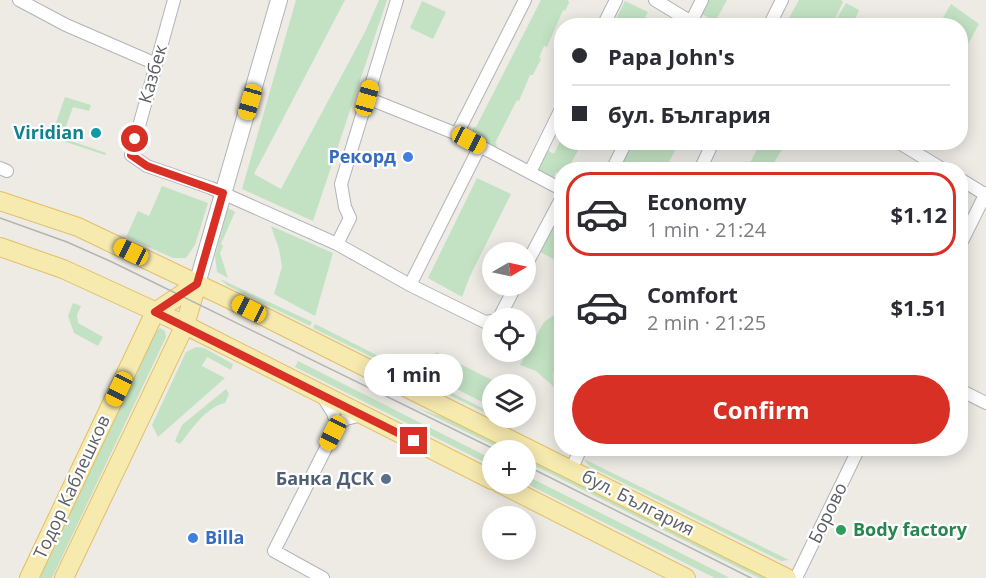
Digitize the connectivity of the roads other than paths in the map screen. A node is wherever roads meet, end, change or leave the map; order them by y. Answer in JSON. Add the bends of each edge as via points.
{"nodes":[{"id":1,"x":19,"y":0,"type":"edge"},
{"id":2,"x":174,"y":0,"type":"edge"},
{"id":3,"x":279,"y":0,"type":"edge"},
{"id":4,"x":397,"y":0,"type":"edge"},
{"id":5,"x":525,"y":0,"type":"edge"},
{"id":6,"x":616,"y":0,"type":"edge"},
{"id":7,"x":655,"y":0,"type":"edge"},
{"id":8,"x":702,"y":0,"type":"edge"},
{"id":9,"x":782,"y":0,"type":"edge"},
{"id":10,"x":607,"y":18,"type":"edge"},
{"id":11,"x":684,"y":18,"type":"edge"},
{"id":12,"x":695,"y":18,"type":"edge"},
{"id":13,"x":773,"y":18,"type":"edge"},
{"id":14,"x":156,"y":64,"type":"junction"},
{"id":15,"x":367,"y":98,"type":"junction"},
{"id":16,"x":554,"y":124,"type":"edge"},
{"id":17,"x":457,"y":134,"type":"junction"},
{"id":18,"x":480,"y":146,"type":"junction"},
{"id":19,"x":911,"y":150,"type":"edge"},
{"id":20,"x":931,"y":162,"type":"edge"},
{"id":21,"x":530,"y":172,"type":"junction"},
{"id":22,"x":968,"y":184,"type":"edge"},
{"id":23,"x":554,"y":185,"type":"edge"},
{"id":24,"x":223,"y":193,"type":"junction"},
{"id":25,"x":986,"y":194,"type":"edge"},
{"id":26,"x":0,"y":201,"type":"edge"},
{"id":27,"x":554,"y":212,"type":"edge"},
{"id":28,"x":968,"y":229,"type":"edge"},
{"id":29,"x":337,"y":244,"type":"junction"},
{"id":30,"x":536,"y":246,"type":"edge"},
{"id":31,"x":0,"y":247,"type":"edge"},
{"id":32,"x":197,"y":284,"type":"junction"},
{"id":33,"x":410,"y":285,"type":"junction"},
{"id":34,"x":155,"y":312,"type":"junction"},
{"id":35,"x":482,"y":321,"type":"edge"},
{"id":36,"x":185,"y":325,"type":"junction"},
{"id":37,"x":322,"y":394,"type":"junction"},
{"id":38,"x":968,"y":394,"type":"edge"},
{"id":39,"x":986,"y":403,"type":"edge"},
{"id":40,"x":362,"y":415,"type":"junction"},
{"id":41,"x":337,"y":426,"type":"junction"},
{"id":42,"x":578,"y":456,"type":"edge"},
{"id":43,"x":856,"y":456,"type":"edge"},
{"id":44,"x":572,"y":470,"type":"junction"},
{"id":45,"x":482,"y":475,"type":"edge"},
{"id":46,"x":521,"y":494,"type":"edge"},
{"id":47,"x":29,"y":578,"type":"edge"},
{"id":48,"x":64,"y":578,"type":"edge"},
{"id":49,"x":323,"y":578,"type":"edge"},
{"id":50,"x":686,"y":578,"type":"edge"},
{"id":51,"x":787,"y":578,"type":"edge"},
{"id":52,"x":796,"y":578,"type":"edge"}],
"edges":[{"from":1,"to":14,"type":"street"},
{"from":2,"to":14,"type":"street","name":"Казбек"},
{"from":3,"to":24,"type":"main road","name":"Тодор Каблешков"},
{"from":4,"to":15,"type":"street"},
{"from":5,"to":17,"type":"street"},
{"from":6,"to":10,"type":"street"},
{"from":7,"to":11,"type":"street"},
{"from":8,"to":12,"type":"street"},
{"from":9,"to":13,"type":"street"},
{"from":14,"to":24,"type":"street","name":"Казбек","via":[[131,155],[147,166]]},
{"from":15,"to":17,"type":"street"},
{"from":15,"to":29,"type":"street","via":[[341,184],[350,218]]},
{"from":16,"to":21,"type":"street"},
{"from":17,"to":18,"type":"street"},
{"from":18,"to":21,"type":"street"},
{"from":18,"to":33,"type":"street"},
{"from":19,"to":20,"type":"street"},
{"from":21,"to":23,"type":"street"},
{"from":22,"to":25,"type":"street"},
{"from":24,"to":29,"type":"street"},
{"from":24,"to":32,"type":"main road","name":"Тодор Каблешков"},
{"from":25,"to":28,"type":"street"},
{"from":26,"to":32,"type":"main road","name":"бул. България","via":[[78,227]]},
{"from":27,"to":30,"type":"street"},
{"from":29,"to":33,"type":"street"},
{"from":31,"to":34,"type":"main road","via":[[63,269]]},
{"from":32,"to":34,"type":"main road"},
{"from":32,"to":36,"type":"main road","name":"Тодор Каблешков"},
{"from":32,"to":44,"type":"main road","name":"бул. България"},
{"from":33,"to":35,"type":"street"},
{"from":34,"to":36,"type":"main road"},
{"from":34,"to":47,"type":"main road","name":"Тодор Каблешков"},
{"from":36,"to":37,"type":"main road"},
{"from":36,"to":48,"type":"main road","name":"Тодор Каблешков"},
{"from":37,"to":40,"type":"main road"},
{"from":37,"to":41,"type":"street"},
{"from":38,"to":39,"type":"street"},
{"from":40,"to":41,"type":"street"},
{"from":40,"to":45,"type":"main road"},
{"from":41,"to":49,"type":"street","via":[[274,551]]},
{"from":42,"to":44,"type":"street"},
{"from":43,"to":52,"type":"street","name":"Борово"},
{"from":44,"to":51,"type":"main road","name":"бул. България"},
{"from":46,"to":50,"type":"main road"}]}
